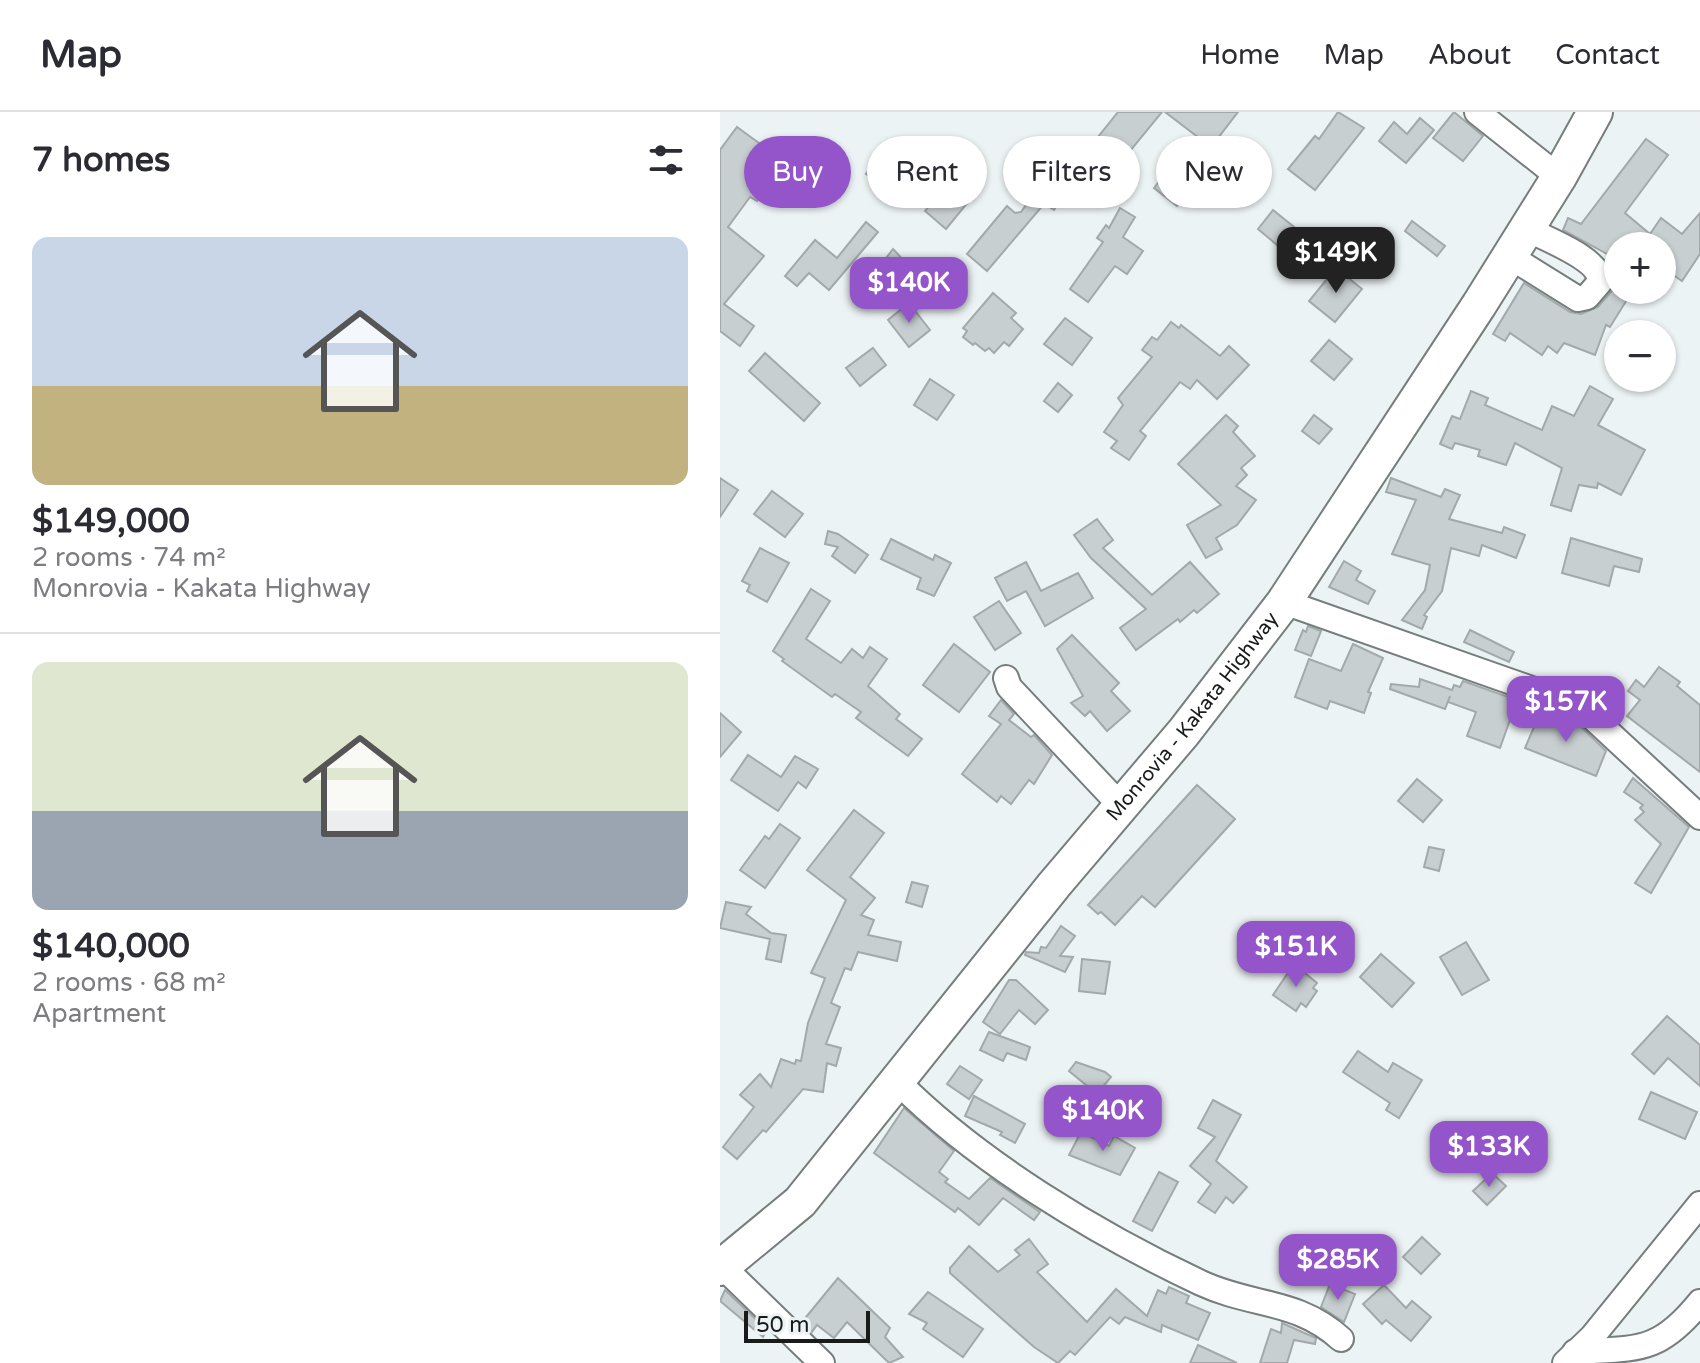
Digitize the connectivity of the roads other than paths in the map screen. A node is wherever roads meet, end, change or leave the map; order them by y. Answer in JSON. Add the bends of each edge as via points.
{"nodes":[{"id":1,"x":1477,"y":112,"type":"edge"},
{"id":2,"x":1595,"y":112,"type":"edge"},
{"id":3,"x":1559,"y":177,"type":"junction"},
{"id":4,"x":1284,"y":602,"type":"junction"},
{"id":5,"x":1006,"y":678,"type":"dead end"},
{"id":6,"x":1121,"y":806,"type":"junction"},
{"id":7,"x":1700,"y":817,"type":"edge"},
{"id":8,"x":898,"y":1082,"type":"junction"},
{"id":9,"x":1700,"y":1204,"type":"edge"},
{"id":10,"x":721,"y":1267,"type":"edge"},
{"id":11,"x":1700,"y":1302,"type":"edge"},
{"id":12,"x":1341,"y":1339,"type":"dead end"},
{"id":13,"x":1570,"y":1358,"type":"edge"},
{"id":14,"x":822,"y":1363,"type":"edge"},
{"id":15,"x":1611,"y":1363,"type":"edge"}],
"edges":[{"from":1,"to":3,"type":"street"},
{"from":2,"to":3,"type":"highway","name":"Monrovia - Kakata Highway"},
{"from":3,"to":4,"type":"highway","name":"Monrovia - Kakata Highway"},
{"from":4,"to":6,"type":"highway","name":"Monrovia - Kakata Highway"},
{"from":4,"to":7,"type":"street","via":[[1580,706]]},
{"from":5,"to":6,"type":"street"},
{"from":6,"to":8,"type":"highway","name":"Monrovia - Kakata Highway"},
{"from":8,"to":10,"type":"highway","name":"Monrovia - Kakata Highway","via":[[800,1202]]},
{"from":8,"to":12,"type":"street","via":[[929,1113],[1113,1240],[1245,1300],[1306,1313]]},
{"from":9,"to":13,"type":"street"},
{"from":10,"to":14,"type":"street"},
{"from":11,"to":13,"type":"street","via":[[1681,1326],[1656,1343]]},
{"from":13,"to":15,"type":"street"}]}
